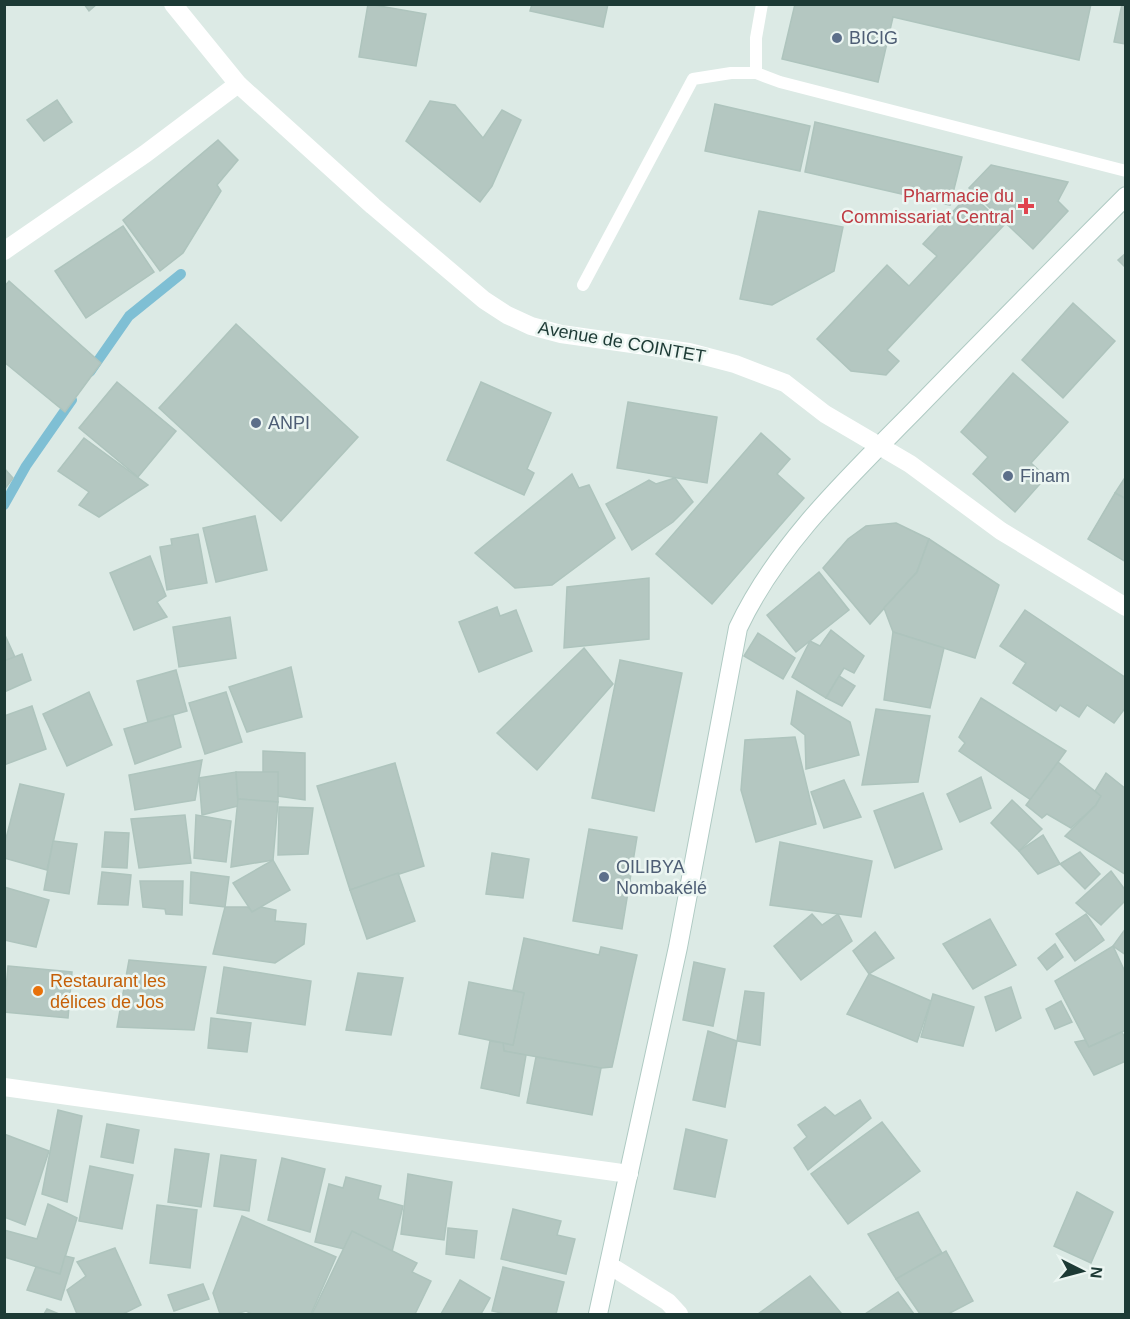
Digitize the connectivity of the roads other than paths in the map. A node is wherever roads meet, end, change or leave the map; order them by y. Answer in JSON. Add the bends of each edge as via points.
{"nodes":[{"id":1,"x":173,"y":4,"type":"edge"},
{"id":2,"x":762,"y":4,"type":"edge"},
{"id":3,"x":756,"y":73,"type":"junction"},
{"id":4,"x":238,"y":84,"type":"junction"},
{"id":5,"x":1125,"y":171,"type":"edge"},
{"id":6,"x":1125,"y":196,"type":"edge"},
{"id":7,"x":4,"y":251,"type":"edge"},
{"id":8,"x":583,"y":285,"type":"dead end"},
{"id":9,"x":880,"y":446,"type":"junction"},
{"id":10,"x":1125,"y":607,"type":"edge"},
{"id":11,"x":4,"y":1087,"type":"edge"},
{"id":12,"x":628,"y":1174,"type":"junction"},
{"id":13,"x":609,"y":1265,"type":"junction"},
{"id":14,"x":598,"y":1314,"type":"edge"},
{"id":15,"x":679,"y":1314,"type":"edge"}],
"edges":[{"from":1,"to":4,"type":"street","name":"Avenue de COINTET"},
{"from":2,"to":3,"type":"lane","via":[[756,38]]},
{"from":3,"to":5,"type":"lane"},
{"from":3,"to":8,"type":"lane","via":[[693,79]]},
{"from":4,"to":7,"type":"street"},
{"from":4,"to":9,"type":"street","name":"Avenue de COINTET","via":[[373,206],[507,315],[561,334],[689,352],[756,372],[785,383],[825,414]]},
{"from":6,"to":9,"type":"street"},
{"from":9,"to":10,"type":"street","name":"Avenue de COINTET","via":[[1010,537]]},
{"from":9,"to":12,"type":"street","via":[[778,558],[755,592],[738,628],[678,946]]},
{"from":11,"to":12,"type":"street"},
{"from":12,"to":13,"type":"street"},
{"from":13,"to":14,"type":"street"},
{"from":13,"to":15,"type":"street","via":[[668,1302]]}]}
